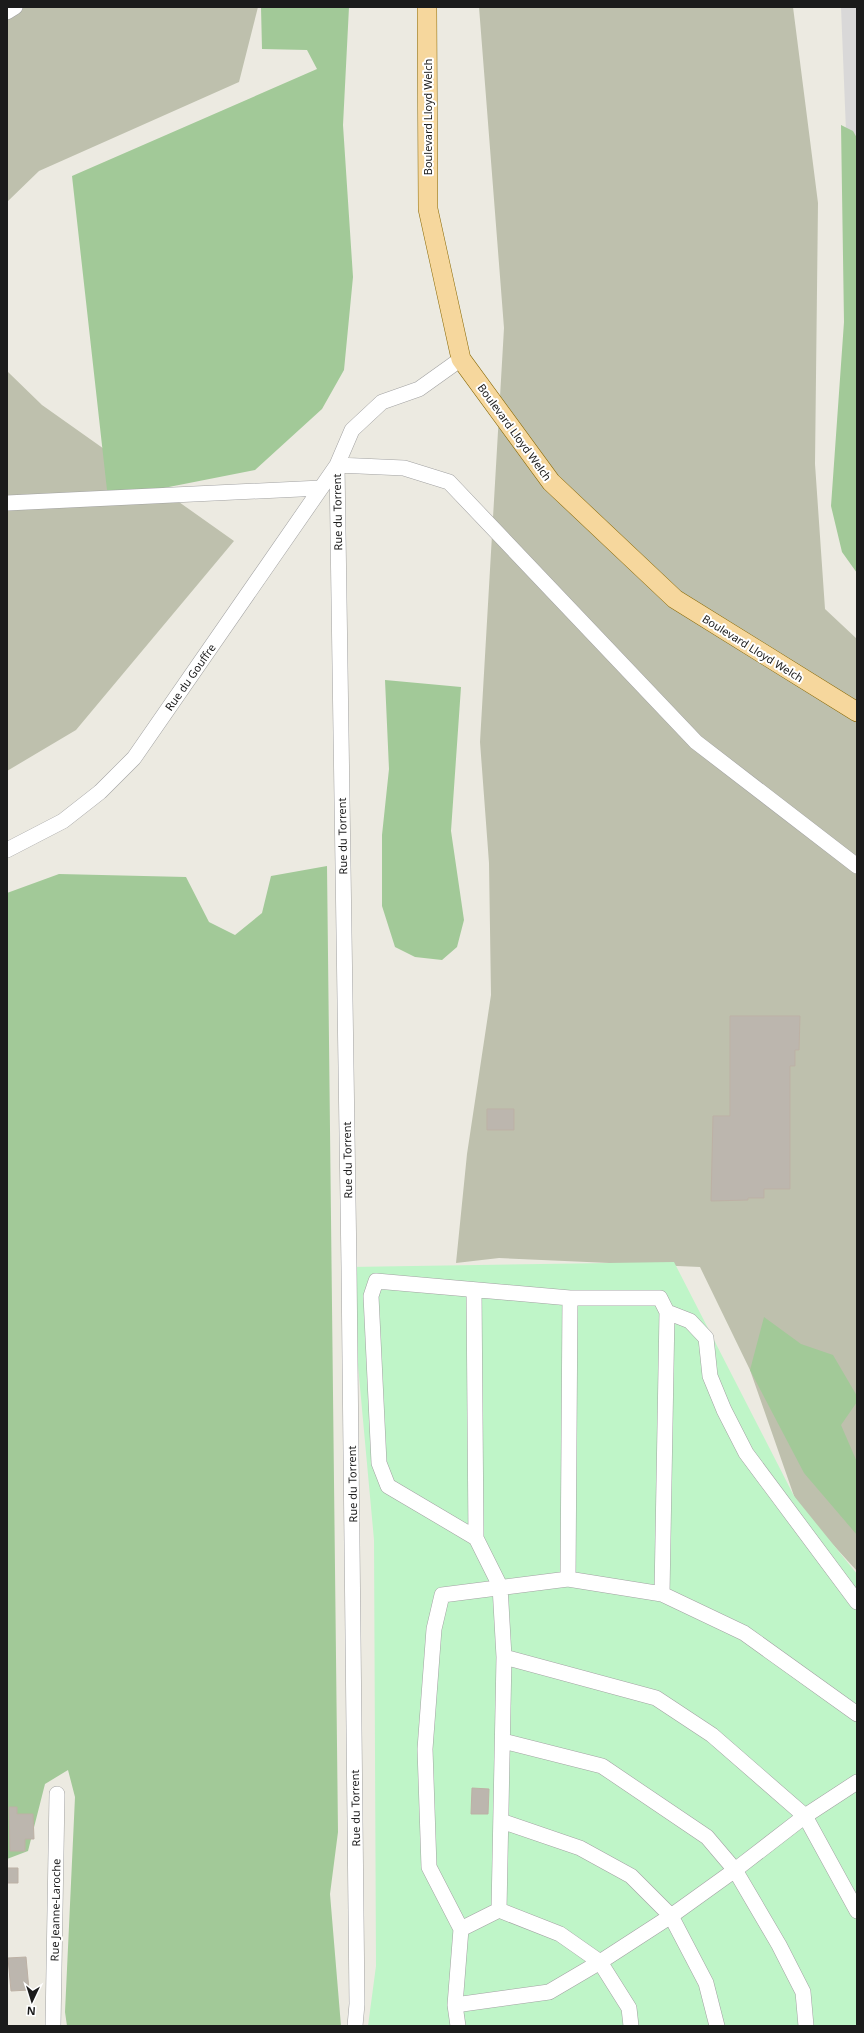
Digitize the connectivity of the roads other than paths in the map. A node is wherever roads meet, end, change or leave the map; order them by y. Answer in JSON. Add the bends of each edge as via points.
{"nodes":[{"id":1,"x":15,"y":7,"type":"edge"},
{"id":2,"x":427,"y":7,"type":"edge"},
{"id":3,"x":7,"y":12,"type":"edge"},
{"id":4,"x":461,"y":359,"type":"junction"},
{"id":5,"x":337,"y":466,"type":"junction"},
{"id":6,"x":321,"y":488,"type":"junction"},
{"id":7,"x":7,"y":503,"type":"edge"},
{"id":8,"x":857,"y":712,"type":"edge"},
{"id":9,"x":7,"y":850,"type":"edge"},
{"id":10,"x":857,"y":866,"type":"edge"},
{"id":11,"x":474,"y":1290,"type":"junction"},
{"id":12,"x":570,"y":1298,"type":"junction"},
{"id":13,"x":667,"y":1312,"type":"junction"},
{"id":14,"x":476,"y":1538,"type":"junction"},
{"id":15,"x":568,"y":1579,"type":"junction"},
{"id":16,"x":500,"y":1586,"type":"junction"},
{"id":17,"x":662,"y":1594,"type":"junction"},
{"id":18,"x":857,"y":1602,"type":"edge"},
{"id":19,"x":504,"y":1657,"type":"junction"},
{"id":20,"x":857,"y":1714,"type":"edge"},
{"id":21,"x":503,"y":1741,"type":"junction"},
{"id":22,"x":857,"y":1782,"type":"edge"},
{"id":23,"x":57,"y":1794,"type":"dead end"},
{"id":24,"x":805,"y":1816,"type":"junction"},
{"id":25,"x":501,"y":1821,"type":"junction"},
{"id":26,"x":735,"y":1870,"type":"junction"},
{"id":27,"x":499,"y":1910,"type":"junction"},
{"id":28,"x":857,"y":1911,"type":"edge"},
{"id":29,"x":670,"y":1916,"type":"junction"},
{"id":30,"x":461,"y":1929,"type":"junction"},
{"id":31,"x":600,"y":1962,"type":"junction"},
{"id":32,"x":455,"y":2004,"type":"junction"},
{"id":33,"x":53,"y":2026,"type":"edge"},
{"id":34,"x":355,"y":2026,"type":"edge"},
{"id":35,"x":458,"y":2026,"type":"edge"},
{"id":36,"x":631,"y":2026,"type":"edge"},
{"id":37,"x":717,"y":2026,"type":"edge"},
{"id":38,"x":806,"y":2026,"type":"edge"}],
"edges":[{"from":1,"to":3,"type":"street"},
{"from":2,"to":4,"type":"main road","name":"Boulevard Lloyd Welch","via":[[428,209]]},
{"from":4,"to":5,"type":"street","name":"Rue du Torrent","via":[[420,389],[382,402],[352,430]]},
{"from":4,"to":8,"type":"main road","name":"Boulevard Lloyd Welch","via":[[551,482],[675,599]]},
{"from":5,"to":6,"type":"street","name":"Rue du Gouffre"},
{"from":5,"to":10,"type":"street","via":[[404,468],[449,482],[696,742]]},
{"from":5,"to":34,"type":"street","name":"Rue du Torrent","via":[[349,1275],[357,2004]]},
{"from":6,"to":7,"type":"street"},
{"from":6,"to":9,"type":"street","name":"Rue du Gouffre","via":[[134,758],[100,792],[63,821]]},
{"from":11,"to":12,"type":"street"},
{"from":11,"to":14,"type":"street"},
{"from":11,"to":14,"type":"street","via":[[376,1281],[371,1296],[379,1463],[388,1486]]},
{"from":12,"to":13,"type":"street","via":[[660,1298]]},
{"from":12,"to":15,"type":"street"},
{"from":13,"to":17,"type":"street"},
{"from":13,"to":18,"type":"street","via":[[690,1321],[706,1338],[710,1376],[746,1453]]},
{"from":14,"to":16,"type":"street"},
{"from":15,"to":16,"type":"street"},
{"from":15,"to":17,"type":"street"},
{"from":16,"to":19,"type":"street"},
{"from":16,"to":30,"type":"street","via":[[442,1595],[434,1629],[425,1749],[429,1867]]},
{"from":17,"to":20,"type":"street","via":[[744,1633]]},
{"from":19,"to":21,"type":"street"},
{"from":19,"to":24,"type":"street","via":[[656,1698],[712,1735]]},
{"from":21,"to":25,"type":"street"},
{"from":21,"to":26,"type":"street","via":[[602,1766],[707,1837]]},
{"from":22,"to":24,"type":"street"},
{"from":23,"to":33,"type":"street","name":"Rue Jeanne-Laroche"},
{"from":24,"to":26,"type":"street"},
{"from":24,"to":28,"type":"street"},
{"from":25,"to":27,"type":"street"},
{"from":25,"to":29,"type":"street","via":[[580,1848],[632,1876]]},
{"from":26,"to":29,"type":"street"},
{"from":26,"to":38,"type":"street","via":[[803,1992]]},
{"from":27,"to":30,"type":"street"},
{"from":27,"to":31,"type":"street","via":[[560,1934]]},
{"from":29,"to":31,"type":"street"},
{"from":29,"to":37,"type":"street","via":[[706,1983]]},
{"from":30,"to":32,"type":"street"},
{"from":31,"to":32,"type":"street","via":[[549,1992]]},
{"from":31,"to":36,"type":"street","via":[[628,2008]]},
{"from":32,"to":35,"type":"street"}]}
